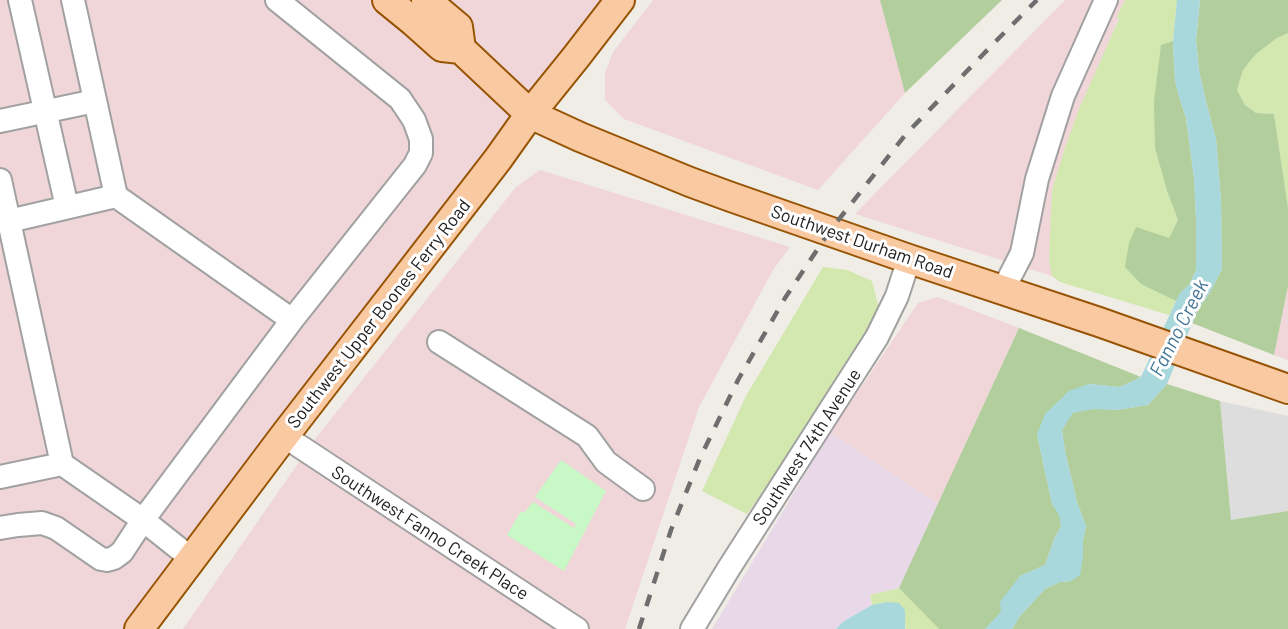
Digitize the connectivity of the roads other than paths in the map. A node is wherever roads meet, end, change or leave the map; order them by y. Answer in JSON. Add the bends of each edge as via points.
{"nodes":[{"id":1,"x":11,"y":0,"type":"edge"},
{"id":2,"x":20,"y":0,"type":"edge"},
{"id":3,"x":72,"y":0,"type":"edge"},
{"id":4,"x":277,"y":0,"type":"edge"},
{"id":5,"x":387,"y":0,"type":"edge"},
{"id":6,"x":426,"y":0,"type":"edge"},
{"id":7,"x":620,"y":0,"type":"edge"},
{"id":8,"x":1106,"y":0,"type":"edge"},
{"id":9,"x":0,"y":2,"type":"edge"},
{"id":10,"x":461,"y":49,"type":"junction"},
{"id":11,"x":95,"y":101,"type":"junction"},
{"id":12,"x":45,"y":112,"type":"junction"},
{"id":13,"x":530,"y":114,"type":"junction"},
{"id":14,"x":0,"y":122,"type":"edge"},
{"id":15,"x":0,"y":180,"type":"edge"},
{"id":16,"x":116,"y":196,"type":"junction"},
{"id":17,"x":67,"y":207,"type":"junction"},
{"id":18,"x":3,"y":223,"type":"edge"},
{"id":19,"x":909,"y":259,"type":"junction"},
{"id":20,"x":1003,"y":290,"type":"junction"},
{"id":21,"x":292,"y":320,"type":"junction"},
{"id":22,"x":439,"y":342,"type":"dead end"},
{"id":23,"x":1288,"y":389,"type":"edge"},
{"id":24,"x":284,"y":436,"type":"junction"},
{"id":25,"x":62,"y":464,"type":"junction"},
{"id":26,"x":0,"y":477,"type":"edge"},
{"id":27,"x":643,"y":489,"type":"dead end"},
{"id":28,"x":143,"y":520,"type":"junction"},
{"id":29,"x":0,"y":528,"type":"edge"},
{"id":30,"x":192,"y":559,"type":"junction"},
{"id":31,"x":139,"y":629,"type":"edge"},
{"id":32,"x":577,"y":629,"type":"edge"},
{"id":33,"x":692,"y":629,"type":"edge"}],
"edges":[{"from":1,"to":9,"type":"street"},
{"from":2,"to":12,"type":"street"},
{"from":3,"to":11,"type":"street"},
{"from":4,"to":21,"type":"street","via":[[400,99],[421,139],[421,153],[415,165]]},
{"from":5,"to":10,"type":"main road","name":"Southwest Durham Road","via":[[442,47]]},
{"from":6,"to":10,"type":"main road","name":"Southwest Durham Road","via":[[458,27]]},
{"from":7,"to":13,"type":"main road","name":"Southwest Upper Boones Ferry Road"},
{"from":8,"to":20,"type":"street","via":[[1063,96],[1037,179],[1022,253]]},
{"from":10,"to":13,"type":"main road","name":"Southwest Durham Road"},
{"from":11,"to":12,"type":"street"},
{"from":11,"to":16,"type":"street"},
{"from":12,"to":14,"type":"street"},
{"from":12,"to":17,"type":"street"},
{"from":13,"to":19,"type":"main road","name":"Southwest Durham Road","via":[[690,182]]},
{"from":13,"to":24,"type":"main road","name":"Southwest Upper Boones Ferry Road"},
{"from":15,"to":18,"type":"street"},
{"from":16,"to":17,"type":"street"},
{"from":16,"to":21,"type":"street"},
{"from":17,"to":18,"type":"street"},
{"from":18,"to":25,"type":"street"},
{"from":19,"to":20,"type":"main road","name":"Southwest Durham Road"},
{"from":19,"to":33,"type":"street","name":"Southwest 74th Avenue","via":[[877,337]]},
{"from":20,"to":23,"type":"main road","name":"Southwest Durham Road"},
{"from":21,"to":28,"type":"street"},
{"from":22,"to":27,"type":"street","via":[[587,436],[606,462]]},
{"from":24,"to":30,"type":"main road","name":"Southwest Upper Boones Ferry Road"},
{"from":24,"to":32,"type":"street","name":"Southwest Fanno Creek Place"},
{"from":25,"to":26,"type":"street"},
{"from":25,"to":28,"type":"street"},
{"from":28,"to":29,"type":"street","via":[[122,552],[108,560],[42,523]]},
{"from":28,"to":30,"type":"street"},
{"from":30,"to":31,"type":"main road","name":"Southwest Upper Boones Ferry Road"}]}
